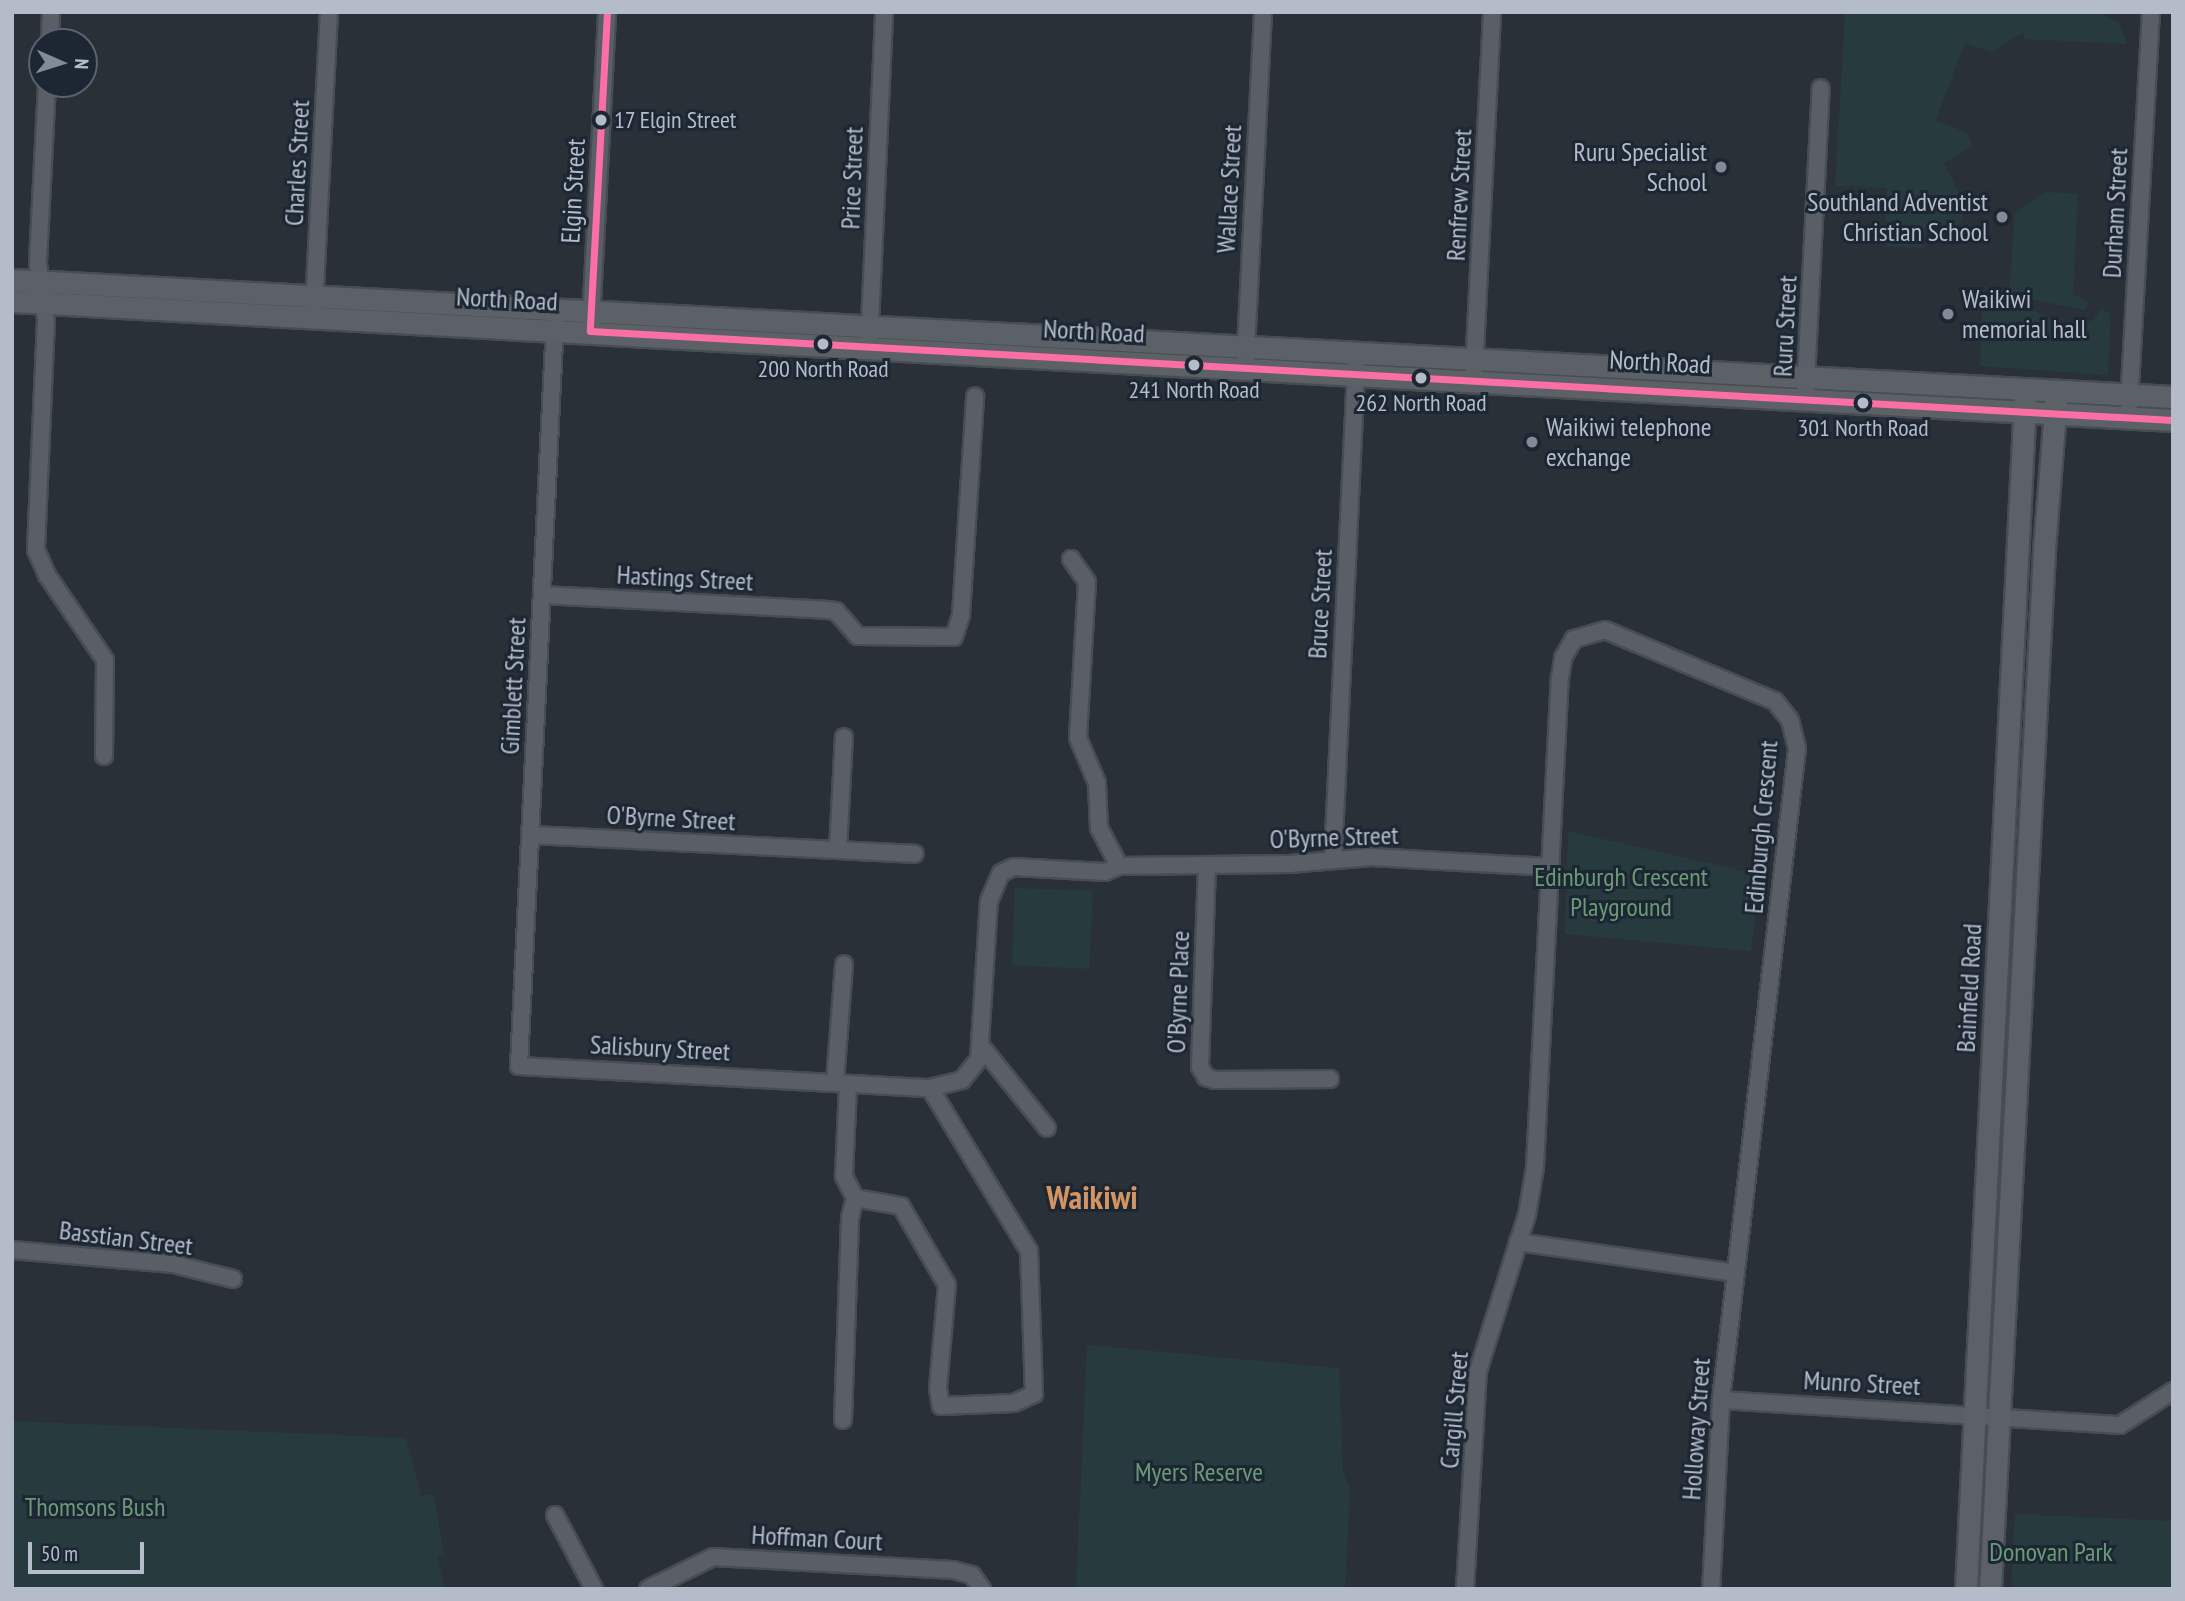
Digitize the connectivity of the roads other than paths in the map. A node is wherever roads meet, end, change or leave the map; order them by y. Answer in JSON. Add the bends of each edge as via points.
{"nodes":[{"id":1,"x":330,"y":12,"type":"edge"},
{"id":2,"x":607,"y":12,"type":"edge"},
{"id":3,"x":884,"y":12,"type":"edge"},
{"id":4,"x":1263,"y":12,"type":"edge"},
{"id":5,"x":1492,"y":12,"type":"edge"},
{"id":6,"x":2151,"y":12,"type":"edge"},
{"id":7,"x":1821,"y":88,"type":"dead end"},
{"id":8,"x":47,"y":98,"type":"edge"},
{"id":9,"x":12,"y":280,"type":"edge"},
{"id":10,"x":40,"y":281,"type":"junction"},
{"id":11,"x":315,"y":295,"type":"junction"},
{"id":12,"x":12,"y":301,"type":"edge"},
{"id":13,"x":43,"y":303,"type":"junction"},
{"id":14,"x":555,"y":308,"type":"junction"},
{"id":15,"x":313,"y":317,"type":"junction"},
{"id":16,"x":591,"y":321,"type":"junction"},
{"id":17,"x":870,"y":325,"type":"junction"},
{"id":18,"x":554,"y":330,"type":"junction"},
{"id":19,"x":869,"y":346,"type":"junction"},
{"id":20,"x":1245,"y":357,"type":"junction"},
{"id":21,"x":1356,"y":363,"type":"junction"},
{"id":22,"x":1474,"y":370,"type":"junction"},
{"id":23,"x":1806,"y":388,"type":"junction"},
{"id":24,"x":2057,"y":391,"type":"junction"},
{"id":25,"x":2129,"y":394,"type":"junction"},
{"id":26,"x":975,"y":396,"type":"dead end"},
{"id":27,"x":2173,"y":397,"type":"edge"},
{"id":28,"x":2025,"y":400,"type":"junction"},
{"id":29,"x":2055,"y":413,"type":"junction"},
{"id":30,"x":2128,"y":417,"type":"junction"},
{"id":31,"x":2173,"y":419,"type":"edge"},
{"id":32,"x":2018,"y":510,"type":"junction"},
{"id":33,"x":2047,"y":511,"type":"junction"},
{"id":34,"x":1071,"y":559,"type":"dead end"},
{"id":35,"x":542,"y":595,"type":"junction"},
{"id":36,"x":844,"y":737,"type":"dead end"},
{"id":37,"x":2010,"y":741,"type":"junction"},
{"id":38,"x":2034,"y":742,"type":"junction"},
{"id":39,"x":104,"y":756,"type":"dead end"},
{"id":40,"x":530,"y":835,"type":"junction"},
{"id":41,"x":838,"y":850,"type":"junction"},
{"id":42,"x":915,"y":854,"type":"dead end"},
{"id":43,"x":1334,"y":859,"type":"junction"},
{"id":44,"x":1207,"y":865,"type":"junction"},
{"id":45,"x":1119,"y":866,"type":"junction"},
{"id":46,"x":1551,"y":867,"type":"junction"},
{"id":47,"x":844,"y":964,"type":"dead end"},
{"id":48,"x":981,"y":1046,"type":"junction"},
{"id":49,"x":519,"y":1066,"type":"joint"},
{"id":50,"x":1330,"y":1079,"type":"dead end"},
{"id":51,"x":842,"y":1083,"type":"junction"},
{"id":52,"x":930,"y":1088,"type":"junction"},
{"id":53,"x":1046,"y":1128,"type":"dead end"},
{"id":54,"x":1989,"y":1151,"type":"junction"},
{"id":55,"x":2013,"y":1151,"type":"junction"},
{"id":56,"x":855,"y":1198,"type":"junction"},
{"id":57,"x":1518,"y":1242,"type":"junction"},
{"id":58,"x":12,"y":1250,"type":"edge"},
{"id":59,"x":1735,"y":1273,"type":"junction"},
{"id":60,"x":233,"y":1279,"type":"dead end"},
{"id":61,"x":2173,"y":1391,"type":"edge"},
{"id":62,"x":1721,"y":1400,"type":"junction"},
{"id":63,"x":1976,"y":1414,"type":"junction"},
{"id":64,"x":843,"y":1420,"type":"dead end"},
{"id":65,"x":2000,"y":1421,"type":"junction"},
{"id":66,"x":555,"y":1515,"type":"dead end"},
{"id":67,"x":594,"y":1589,"type":"edge"},
{"id":68,"x":648,"y":1589,"type":"edge"},
{"id":69,"x":982,"y":1589,"type":"edge"},
{"id":70,"x":1465,"y":1589,"type":"edge"},
{"id":71,"x":1711,"y":1589,"type":"edge"},
{"id":72,"x":1966,"y":1589,"type":"edge"},
{"id":73,"x":1990,"y":1589,"type":"edge"}],
"edges":[{"from":1,"to":11,"type":"street","name":"Charles Street"},
{"from":2,"to":16,"type":"street","name":"Elgin Street"},
{"from":3,"to":17,"type":"street","name":"Price Street"},
{"from":4,"to":20,"type":"street","name":"Wallace Street"},
{"from":5,"to":22,"type":"street","name":"Renfrew Street"},
{"from":6,"to":25,"type":"street","name":"Durham Street"},
{"from":7,"to":23,"type":"street","name":"Ruru Street"},
{"from":8,"to":10,"type":"street"},
{"from":9,"to":10,"type":"main road","name":"North Road"},
{"from":10,"to":11,"type":"main road","name":"North Road"},
{"from":10,"to":13,"type":"street"},
{"from":11,"to":14,"type":"main road","name":"North Road"},
{"from":11,"to":15,"type":"street","name":"Charles Street"},
{"from":12,"to":13,"type":"main road","name":"North Road"},
{"from":13,"to":15,"type":"main road","name":"North Road"},
{"from":13,"to":39,"type":"street","via":[[36,550],[47,575],[106,660]]},
{"from":14,"to":16,"type":"main road","name":"North Road"},
{"from":14,"to":18,"type":"street","name":"Gimblett Street"},
{"from":15,"to":18,"type":"main road","name":"North Road"},
{"from":16,"to":17,"type":"main road","name":"North Road"},
{"from":16,"to":18,"type":"main road","name":"North Road"},
{"from":16,"to":19,"type":"main road","name":"North Road"},
{"from":17,"to":19,"type":"street","name":"Price Street"},
{"from":17,"to":20,"type":"main road","name":"North Road"},
{"from":18,"to":35,"type":"street","name":"Gimblett Street"},
{"from":19,"to":20,"type":"main road","name":"North Road"},
{"from":20,"to":21,"type":"main road","name":"North Road"},
{"from":21,"to":22,"type":"main road","name":"North Road"},
{"from":21,"to":43,"type":"street","name":"Bruce Street"},
{"from":22,"to":23,"type":"main road","name":"North Road"},
{"from":23,"to":28,"type":"main road","name":"North Road"},
{"from":24,"to":25,"type":"main road","name":"North Road"},
{"from":24,"to":28,"type":"main road","name":"North Road"},
{"from":24,"to":29,"type":"main road","name":"Bainfield Road"},
{"from":25,"to":27,"type":"main road","name":"North Road"},
{"from":25,"to":30,"type":"street","name":"Durham Street"},
{"from":26,"to":35,"type":"street","name":"Hastings Street","via":[[961,615],[954,638],[858,636],[836,611]]},
{"from":28,"to":29,"type":"main road","name":"North Road"},
{"from":28,"to":32,"type":"main road","name":"Bainfield Road"},
{"from":29,"to":30,"type":"main road","name":"North Road"},
{"from":29,"to":33,"type":"main road","name":"Bainfield Road"},
{"from":30,"to":31,"type":"main road","name":"North Road"},
{"from":32,"to":33,"type":"main road"},
{"from":32,"to":37,"type":"main road","name":"Bainfield Road"},
{"from":33,"to":38,"type":"main road","name":"Bainfield Road"},
{"from":34,"to":45,"type":"street","via":[[1087,582],[1078,738],[1097,783],[1099,828]]},
{"from":35,"to":40,"type":"street","name":"Gimblett Street"},
{"from":36,"to":41,"type":"street"},
{"from":37,"to":38,"type":"main road"},
{"from":37,"to":54,"type":"main road","name":"Bainfield Road"},
{"from":38,"to":55,"type":"main road","name":"Bainfield Road"},
{"from":40,"to":41,"type":"street","name":"O'Byrne Street"},
{"from":40,"to":49,"type":"street","name":"Gimblett Street"},
{"from":41,"to":42,"type":"street","name":"O'Byrne Street"},
{"from":43,"to":44,"type":"street","name":"O'Byrne Street"},
{"from":43,"to":46,"type":"street","name":"O'Byrne Street"},
{"from":44,"to":45,"type":"street","name":"O'Byrne Street"},
{"from":44,"to":50,"type":"street","name":"O'Byrne Place","via":[[1199,1054],[1206,1077]]},
{"from":45,"to":48,"type":"street","name":"O'Byrne Street","via":[[1105,872],[1014,867],[1001,873],[989,901]]},
{"from":46,"to":57,"type":"street","name":"Edinburgh Crescent","via":[[1535,1167]]},
{"from":46,"to":59,"type":"street","name":"Edinburgh Crescent","via":[[1560,678],[1563,658],[1574,639],[1595,631],[1614,632],[1784,709],[1797,749]]},
{"from":47,"to":51,"type":"street"},
{"from":48,"to":52,"type":"street","name":"Salisbury Street","via":[[979,1059],[962,1080]]},
{"from":48,"to":53,"type":"street"},
{"from":49,"to":51,"type":"street","name":"Salisbury Street"},
{"from":51,"to":52,"type":"street","name":"Salisbury Street"},
{"from":51,"to":56,"type":"street","via":[[844,1176]]},
{"from":52,"to":56,"type":"street","via":[[1029,1251],[1034,1394],[1014,1403],[941,1406],[938,1388],[947,1284],[901,1206]]},
{"from":54,"to":55,"type":"main road"},
{"from":54,"to":63,"type":"main road","name":"Bainfield Road"},
{"from":55,"to":65,"type":"main road","name":"Bainfield Road"},
{"from":56,"to":64,"type":"street","via":[[850,1219]]},
{"from":57,"to":59,"type":"street"},
{"from":57,"to":70,"type":"street","name":"Cargill Street","via":[[1478,1371]]},
{"from":58,"to":60,"type":"street","name":"Basstian Street","via":[[173,1265]]},
{"from":59,"to":62,"type":"street","name":"Holloway Street"},
{"from":61,"to":65,"type":"street","name":"Munro Street","via":[[2120,1425]]},
{"from":62,"to":63,"type":"street","name":"Munro Street"},
{"from":62,"to":71,"type":"street","name":"Holloway Street"},
{"from":63,"to":65,"type":"street","name":"Munro Street"},
{"from":63,"to":72,"type":"main road","name":"Bainfield Road"},
{"from":65,"to":73,"type":"main road","name":"Bainfield Road"},
{"from":66,"to":67,"type":"street"},
{"from":68,"to":69,"type":"street","name":"Hoffman Court","via":[[713,1557],[953,1570],[972,1575]]}]}
